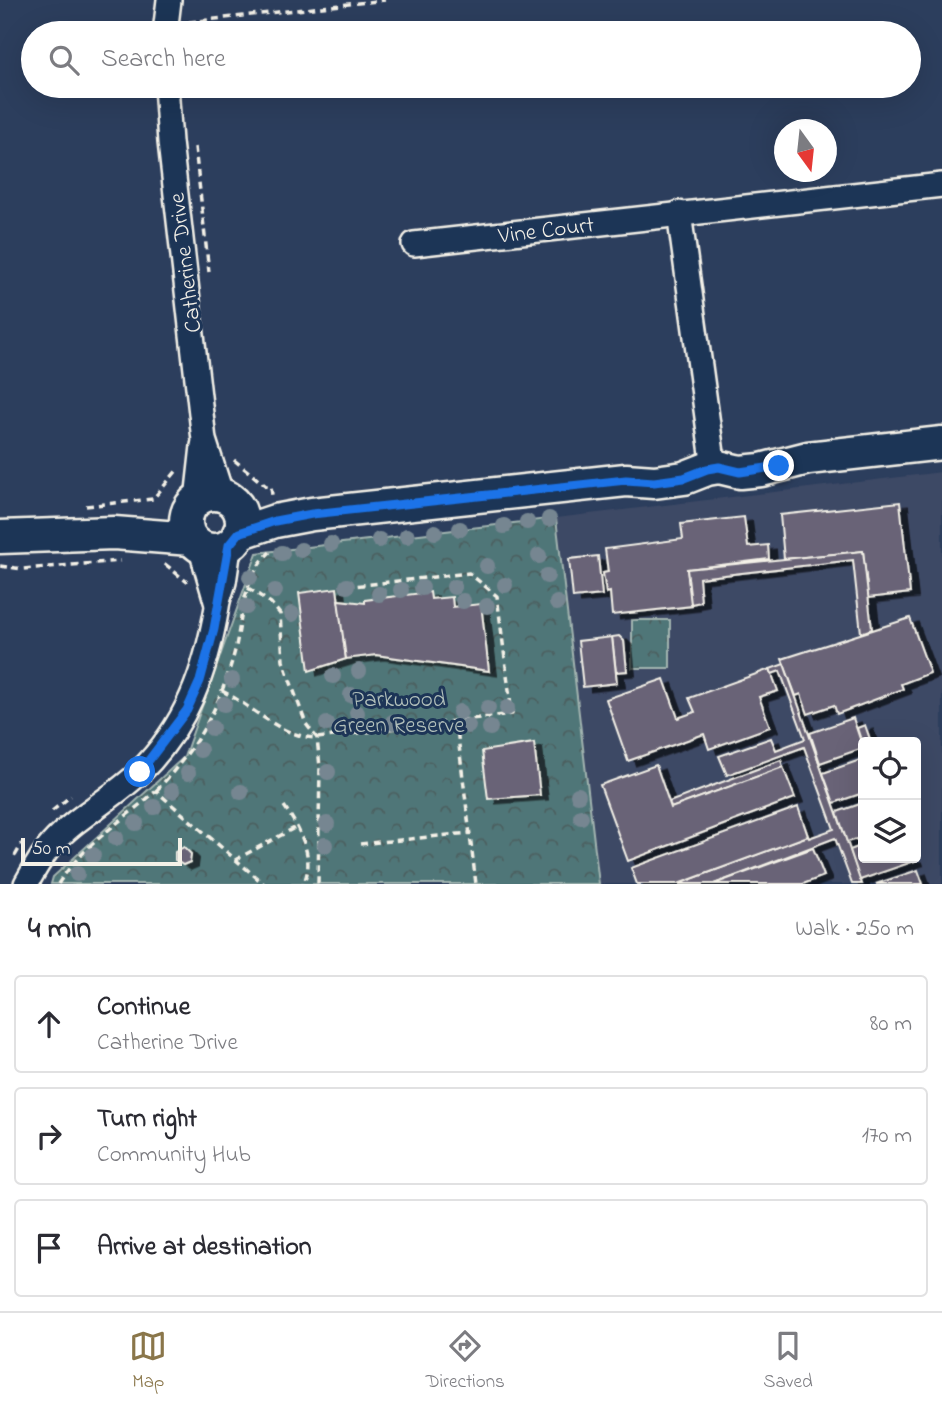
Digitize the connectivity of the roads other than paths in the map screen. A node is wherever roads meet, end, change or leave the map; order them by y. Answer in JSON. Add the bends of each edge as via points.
{"nodes":[{"id":1,"x":169,"y":0,"type":"edge"},
{"id":2,"x":166,"y":21,"type":"edge"},
{"id":3,"x":167,"y":98,"type":"edge"},
{"id":4,"x":942,"y":184,"type":"edge"},
{"id":5,"x":679,"y":213,"type":"junction"},
{"id":6,"x":414,"y":244,"type":"dead end"},
{"id":7,"x":942,"y":443,"type":"edge"},
{"id":8,"x":713,"y":458,"type":"junction"},
{"id":9,"x":213,"y":522,"type":"junction"},
{"id":10,"x":0,"y":537,"type":"edge"},
{"id":11,"x":26,"y":884,"type":"edge"}],
"edges":[{"from":1,"to":2,"type":"street"},
{"from":3,"to":9,"type":"street","name":"Catherine Drive"},
{"from":4,"to":5,"type":"street","name":"Vine Court"},
{"from":5,"to":6,"type":"street","name":"Vine Court"},
{"from":5,"to":8,"type":"street"},
{"from":7,"to":8,"type":"street","via":[[808,458]]},
{"from":8,"to":9,"type":"street","via":[[626,480],[312,514],[273,506]]},
{"from":9,"to":10,"type":"street","via":[[154,519],[118,547]]},
{"from":9,"to":11,"type":"street","name":"Catherine Drive","via":[[214,629],[187,710],[140,772],[53,843]]}]}
